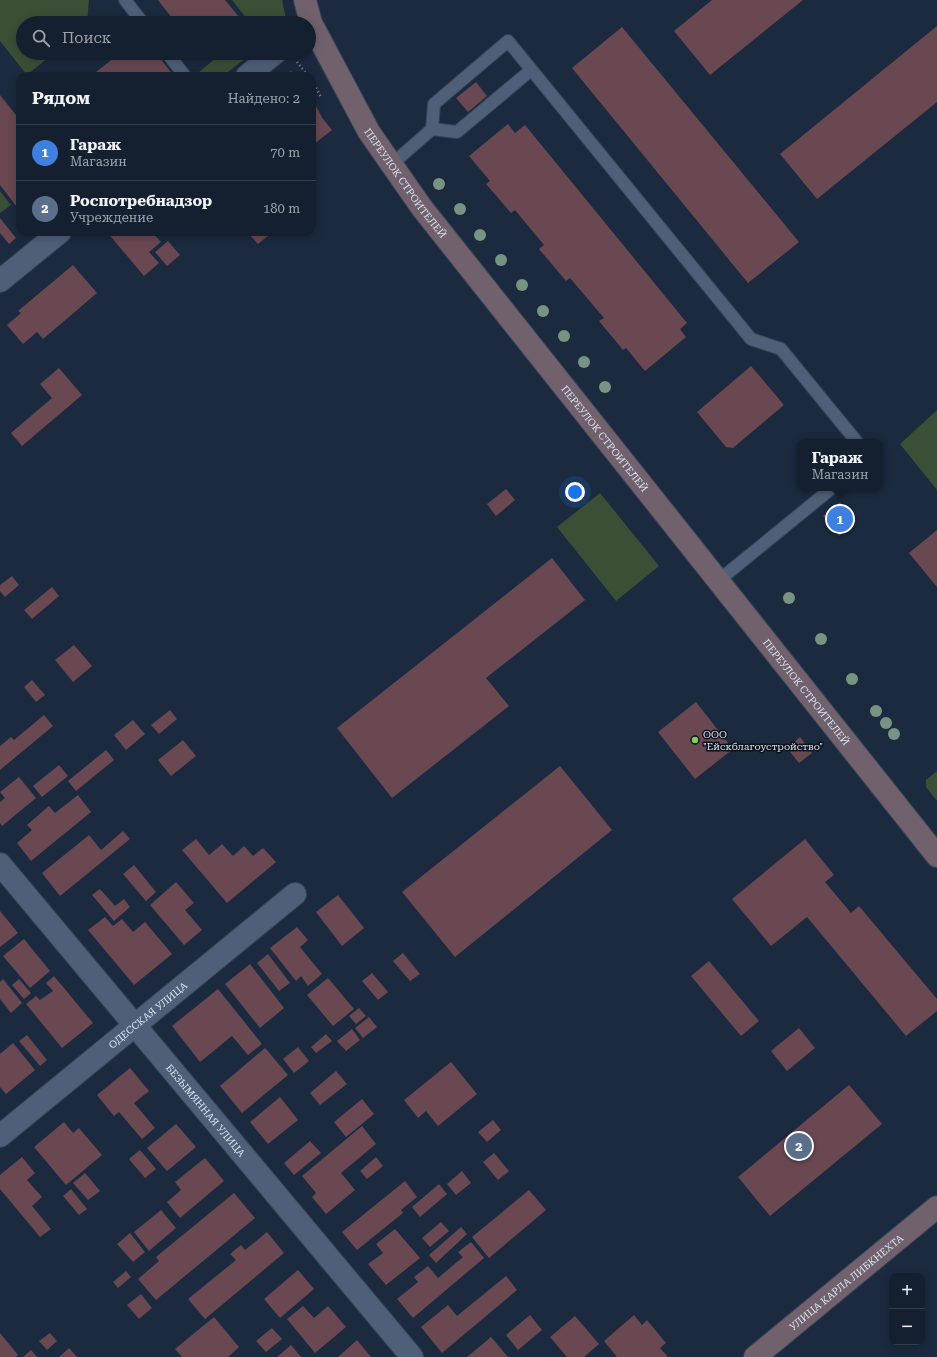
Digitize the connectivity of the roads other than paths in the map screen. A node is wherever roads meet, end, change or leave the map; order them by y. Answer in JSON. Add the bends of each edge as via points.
{"nodes":[{"id":1,"x":125,"y":0,"type":"edge"},
{"id":2,"x":305,"y":0,"type":"edge"},
{"id":3,"x":138,"y":16,"type":"edge"},
{"id":4,"x":308,"y":16,"type":"edge"},
{"id":5,"x":316,"y":35,"type":"edge"},
{"id":6,"x":172,"y":60,"type":"edge"},
{"id":7,"x":277,"y":60,"type":"edge"},
{"id":8,"x":531,"y":70,"type":"junction"},
{"id":9,"x":182,"y":72,"type":"edge"},
{"id":10,"x":255,"y":72,"type":"edge"},
{"id":11,"x":432,"y":129,"type":"junction"},
{"id":12,"x":391,"y":165,"type":"junction"},
{"id":13,"x":55,"y":236,"type":"edge"},
{"id":14,"x":0,"y":282,"type":"edge"},
{"id":15,"x":855,"y":439,"type":"edge"},
{"id":16,"x":828,"y":491,"type":"edge"},
{"id":17,"x":718,"y":581,"type":"junction"},
{"id":18,"x":937,"y":856,"type":"edge"},
{"id":19,"x":0,"y":864,"type":"edge"},
{"id":20,"x":295,"y":894,"type":"dead end"},
{"id":21,"x":135,"y":1025,"type":"junction"},
{"id":22,"x":0,"y":1136,"type":"edge"},
{"id":23,"x":937,"y":1207,"type":"edge"},
{"id":24,"x":412,"y":1357,"type":"edge"},
{"id":25,"x":755,"y":1357,"type":"edge"}],
"edges":[{"from":1,"to":3,"type":"lane"},
{"from":2,"to":4,"type":"street","name":"ПЕРЕУЛОК СТРОИТЕЛЕЙ"},
{"from":5,"to":12,"type":"street","name":"ПЕРЕУЛОК СТРОИТЕЛЕЙ","via":[[369,132]]},
{"from":6,"to":9,"type":"lane"},
{"from":7,"to":10,"type":"street"},
{"from":8,"to":11,"type":"lane","via":[[458,132]]},
{"from":8,"to":11,"type":"lane","via":[[508,41],[434,104]]},
{"from":8,"to":15,"type":"lane","via":[[751,339],[781,349]]},
{"from":11,"to":12,"type":"lane"},
{"from":12,"to":17,"type":"street","name":"ПЕРЕУЛОК СТРОИТЕЛЕЙ","via":[[422,208]]},
{"from":13,"to":14,"type":"street"},
{"from":16,"to":17,"type":"lane"},
{"from":17,"to":18,"type":"street","name":"ПЕРЕУЛОК СТРОИТЕЛЕЙ"},
{"from":19,"to":21,"type":"street","name":"БЕЗЫМЯННАЯ УЛИЦА"},
{"from":20,"to":21,"type":"street","name":"ОДЕССКАЯ УЛИЦА"},
{"from":21,"to":22,"type":"street","name":"ОДЕССКАЯ УЛИЦА"},
{"from":21,"to":24,"type":"street","name":"БЕЗЫМЯННАЯ УЛИЦА"},
{"from":23,"to":25,"type":"street","name":"УЛИЦА КАРЛА ЛИБКНЕХТА"}]}
